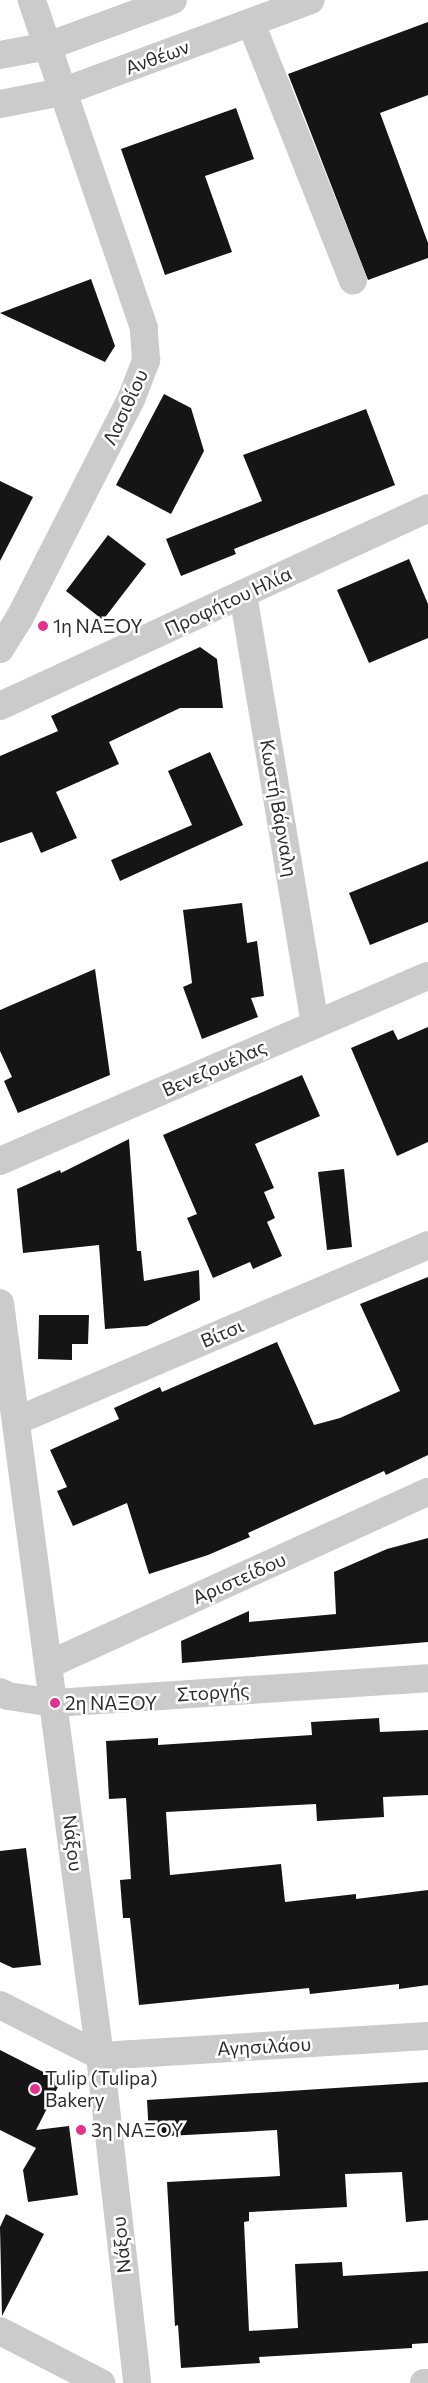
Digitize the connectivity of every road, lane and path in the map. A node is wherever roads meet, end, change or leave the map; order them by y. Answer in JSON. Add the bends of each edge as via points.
{"nodes":[{"id":1,"x":32,"y":0,"type":"edge"},
{"id":2,"x":174,"y":0,"type":"edge"},
{"id":3,"x":311,"y":0,"type":"edge"},
{"id":4,"x":251,"y":22,"type":"junction"},
{"id":5,"x":48,"y":46,"type":"junction"},
{"id":6,"x":0,"y":55,"type":"edge"},
{"id":7,"x":62,"y":92,"type":"junction"},
{"id":8,"x":0,"y":104,"type":"edge"},
{"id":9,"x":353,"y":281,"type":"dead end"},
{"id":10,"x":428,"y":508,"type":"edge"},
{"id":11,"x":242,"y":594,"type":"junction"},
{"id":12,"x":0,"y":649,"type":"edge"},
{"id":13,"x":0,"y":706,"type":"edge"},
{"id":14,"x":428,"y":976,"type":"edge"},
{"id":15,"x":315,"y":1023,"type":"junction"},
{"id":16,"x":0,"y":1161,"type":"edge"},
{"id":17,"x":428,"y":1245,"type":"edge"},
{"id":18,"x":0,"y":1303,"type":"edge"},
{"id":19,"x":16,"y":1421,"type":"junction"},
{"id":20,"x":428,"y":1492,"type":"edge"},
{"id":21,"x":50,"y":1664,"type":"junction"},
{"id":22,"x":428,"y":1678,"type":"edge"},
{"id":23,"x":0,"y":1692,"type":"edge"},
{"id":24,"x":55,"y":1703,"type":"junction"},
{"id":25,"x":0,"y":2005,"type":"edge"},
{"id":26,"x":428,"y":2036,"type":"edge"},
{"id":27,"x":100,"y":2056,"type":"junction"},
{"id":28,"x":0,"y":2331,"type":"edge"},
{"id":29,"x":101,"y":2383,"type":"edge"},
{"id":30,"x":137,"y":2383,"type":"edge"},
{"id":31,"x":424,"y":2383,"type":"edge"},
{"id":32,"x":428,"y":2383,"type":"edge"}],
"edges":[{"from":1,"to":5,"type":"street"},
{"from":2,"to":5,"type":"street"},
{"from":3,"to":4,"type":"street","name":"Ανθέων"},
{"from":4,"to":7,"type":"street","name":"Ανθέων"},
{"from":4,"to":9,"type":"street"},
{"from":5,"to":6,"type":"street"},
{"from":5,"to":7,"type":"street","name":"Λασιθίου"},
{"from":7,"to":8,"type":"street","name":"Ανθέων"},
{"from":7,"to":12,"type":"street","name":"Λασιθίου","via":[[144,328],[146,360],[132,397],[19,619]]},
{"from":10,"to":11,"type":"street","name":"Προφήτου Ηλία"},
{"from":11,"to":13,"type":"street","name":"Προφήτου Ηλία"},
{"from":11,"to":15,"type":"street","name":"Κωστή Βάρναλη"},
{"from":14,"to":15,"type":"street","name":"Βενεζουέλας"},
{"from":15,"to":16,"type":"street","name":"Βενεζουέλας"},
{"from":17,"to":19,"type":"street","name":"Βίτσι"},
{"from":18,"to":19,"type":"street","name":"Νάξου"},
{"from":19,"to":21,"type":"street","name":"Νάξου"},
{"from":20,"to":21,"type":"street","name":"Αριστείδου"},
{"from":21,"to":24,"type":"street","name":"Νάξου"},
{"from":22,"to":24,"type":"street","name":"Στοργής"},
{"from":23,"to":24,"type":"street","name":"Στοργής"},
{"from":24,"to":27,"type":"street","name":"Νάξου"},
{"from":25,"to":27,"type":"street"},
{"from":26,"to":27,"type":"street","name":"Αγησιλάου"},
{"from":27,"to":30,"type":"street","name":"Νάξου"},
{"from":28,"to":29,"type":"street"},
{"from":31,"to":32,"type":"street"}]}
